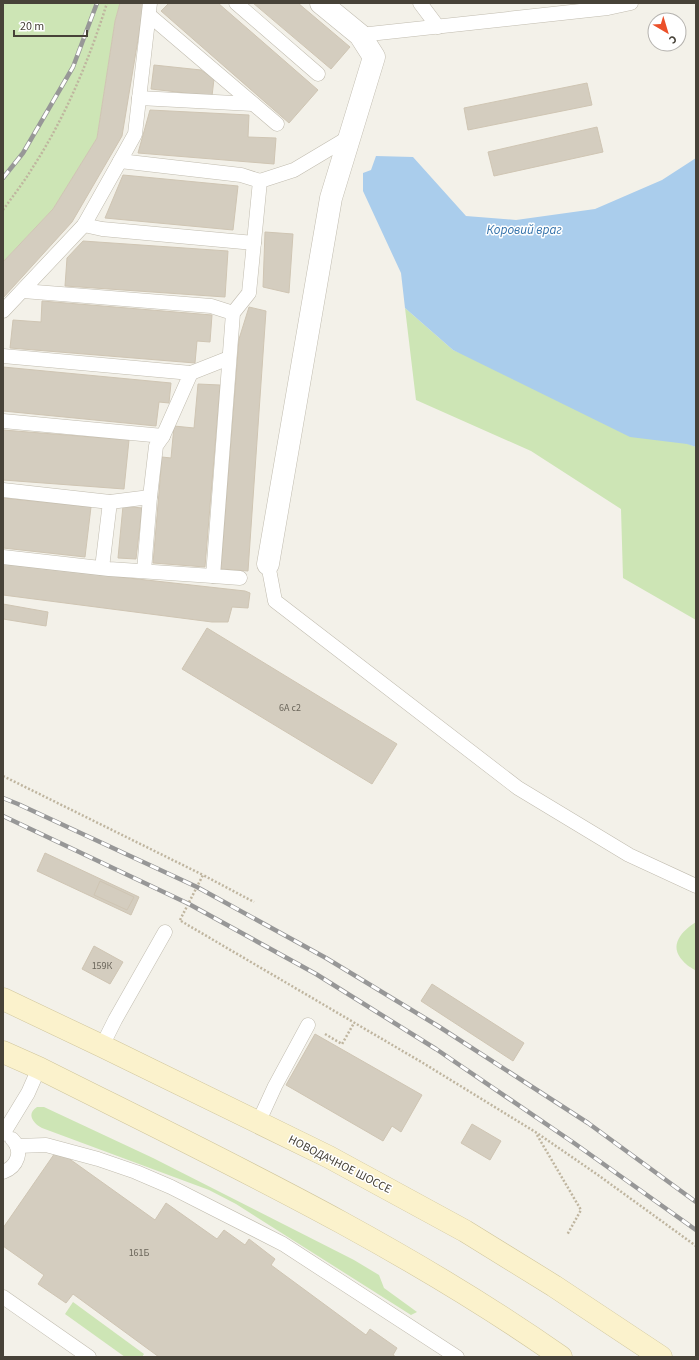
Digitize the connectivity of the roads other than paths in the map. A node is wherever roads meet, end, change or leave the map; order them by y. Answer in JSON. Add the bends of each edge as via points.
{"nodes":[{"id":1,"x":236,"y":3,"type":"edge"},
{"id":2,"x":321,"y":3,"type":"edge"},
{"id":3,"x":420,"y":3,"type":"edge"},
{"id":4,"x":631,"y":3,"type":"edge"},
{"id":5,"x":149,"y":9,"type":"edge"},
{"id":6,"x":438,"y":27,"type":"junction"},
{"id":7,"x":360,"y":35,"type":"junction"},
{"id":8,"x":318,"y":74,"type":"dead end"},
{"id":9,"x":139,"y":98,"type":"junction"},
{"id":10,"x":253,"y":104,"type":"junction"},
{"id":11,"x":277,"y":124,"type":"dead end"},
{"id":12,"x":351,"y":136,"type":"junction"},
{"id":13,"x":120,"y":161,"type":"junction"},
{"id":14,"x":260,"y":181,"type":"junction"},
{"id":15,"x":84,"y":225,"type":"junction"},
{"id":16,"x":254,"y":243,"type":"junction"},
{"id":17,"x":23,"y":291,"type":"junction"},
{"id":18,"x":3,"y":311,"type":"edge"},
{"id":19,"x":233,"y":313,"type":"junction"},
{"id":20,"x":3,"y":356,"type":"edge"},
{"id":21,"x":229,"y":358,"type":"junction"},
{"id":22,"x":191,"y":373,"type":"junction"},
{"id":23,"x":3,"y":421,"type":"edge"},
{"id":24,"x":163,"y":436,"type":"junction"},
{"id":25,"x":3,"y":490,"type":"edge"},
{"id":26,"x":150,"y":497,"type":"junction"},
{"id":27,"x":110,"y":502,"type":"junction"},
{"id":28,"x":3,"y":557,"type":"edge"},
{"id":29,"x":268,"y":564,"type":"joint"},
{"id":30,"x":102,"y":568,"type":"junction"},
{"id":31,"x":144,"y":571,"type":"junction"},
{"id":32,"x":213,"y":576,"type":"junction"},
{"id":33,"x":240,"y":578,"type":"dead end"},
{"id":34,"x":696,"y":886,"type":"edge"},
{"id":35,"x":165,"y":932,"type":"dead end"},
{"id":36,"x":3,"y":999,"type":"edge"},
{"id":37,"x":308,"y":1025,"type":"road end"},
{"id":38,"x":102,"y":1046,"type":"junction"},
{"id":39,"x":3,"y":1052,"type":"edge"},
{"id":40,"x":38,"y":1068,"type":"junction"},
{"id":41,"x":258,"y":1123,"type":"junction"},
{"id":42,"x":3,"y":1134,"type":"edge"},
{"id":43,"x":17,"y":1146,"type":"junction"},
{"id":44,"x":3,"y":1172,"type":"edge"},
{"id":45,"x":3,"y":1296,"type":"edge"},
{"id":46,"x":89,"y":1357,"type":"edge"},
{"id":47,"x":457,"y":1357,"type":"edge"},
{"id":48,"x":561,"y":1357,"type":"edge"},
{"id":49,"x":661,"y":1357,"type":"edge"}],
"edges":[{"from":1,"to":8,"type":"lane"},
{"from":2,"to":7,"type":"street"},
{"from":3,"to":6,"type":"lane"},
{"from":4,"to":6,"type":"lane","via":[[608,8]]},
{"from":5,"to":9,"type":"lane"},
{"from":5,"to":10,"type":"lane"},
{"from":6,"to":7,"type":"lane"},
{"from":7,"to":12,"type":"street","via":[[374,57]]},
{"from":9,"to":10,"type":"lane"},
{"from":9,"to":13,"type":"lane","via":[[134,134]]},
{"from":10,"to":11,"type":"lane"},
{"from":12,"to":14,"type":"lane","via":[[294,170]]},
{"from":12,"to":29,"type":"street","via":[[331,198]]},
{"from":13,"to":14,"type":"lane","via":[[241,175]]},
{"from":13,"to":15,"type":"lane"},
{"from":14,"to":16,"type":"lane"},
{"from":15,"to":16,"type":"lane","via":[[102,229]]},
{"from":15,"to":17,"type":"lane"},
{"from":16,"to":19,"type":"lane","via":[[249,293]]},
{"from":17,"to":18,"type":"lane"},
{"from":17,"to":19,"type":"lane","via":[[211,306]]},
{"from":19,"to":21,"type":"lane"},
{"from":20,"to":22,"type":"lane"},
{"from":21,"to":22,"type":"lane"},
{"from":21,"to":32,"type":"lane"},
{"from":22,"to":24,"type":"lane"},
{"from":23,"to":24,"type":"lane"},
{"from":24,"to":26,"type":"lane","via":[[156,446]]},
{"from":25,"to":27,"type":"lane"},
{"from":26,"to":27,"type":"lane"},
{"from":26,"to":31,"type":"lane"},
{"from":27,"to":30,"type":"lane"},
{"from":28,"to":30,"type":"lane"},
{"from":29,"to":34,"type":"lane","via":[[275,601],[518,788],[629,855]]},
{"from":30,"to":31,"type":"lane"},
{"from":31,"to":32,"type":"lane"},
{"from":32,"to":33,"type":"lane"},
{"from":35,"to":38,"type":"lane"},
{"from":36,"to":38,"type":"main road","name":"НОВОДАЧНОЕ ШОССЕ"},
{"from":37,"to":41,"type":"lane"},
{"from":38,"to":41,"type":"main road","name":"НОВОДАЧНОЕ ШОССЕ"},
{"from":39,"to":40,"type":"main road"},
{"from":40,"to":42,"type":"lane","via":[[28,1093]]},
{"from":40,"to":48,"type":"main road","via":[[302,1201],[444,1280]]},
{"from":41,"to":49,"type":"main road","name":"НОВОДАЧНОЕ ШОССЕ","via":[[329,1157],[465,1231]]},
{"from":42,"to":43,"type":"lane"},
{"from":43,"to":44,"type":"lane","via":[[18,1159],[15,1165]]},
{"from":43,"to":47,"type":"lane","via":[[46,1145],[98,1159],[171,1187],[283,1244]]},
{"from":45,"to":46,"type":"lane"}]}
